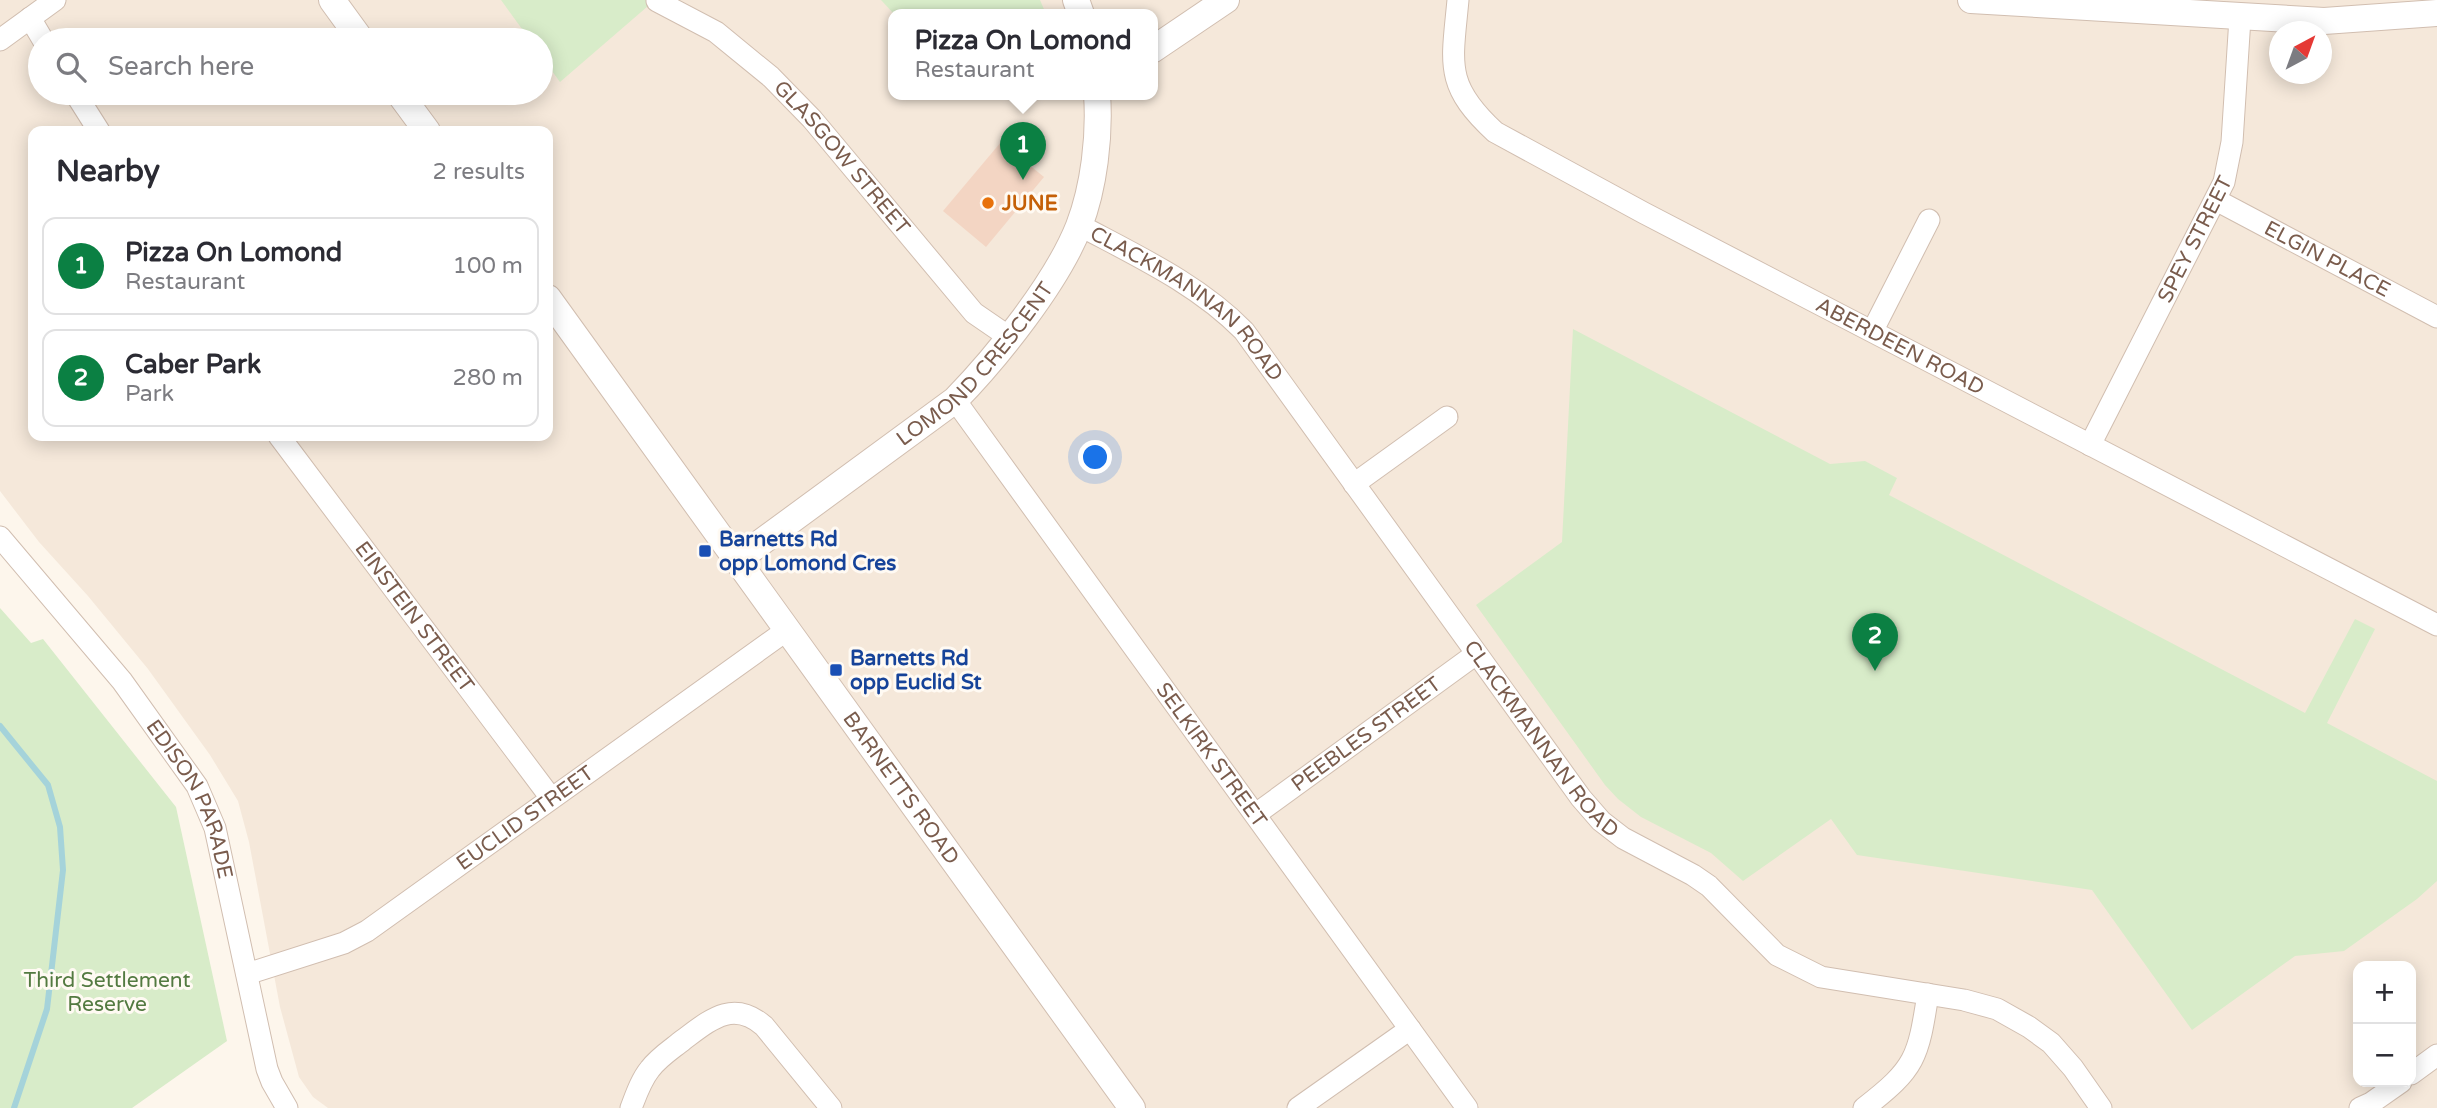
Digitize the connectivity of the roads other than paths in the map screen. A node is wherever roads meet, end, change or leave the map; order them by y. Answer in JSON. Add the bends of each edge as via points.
{"nodes":[{"id":1,"x":55,"y":0,"type":"edge"},
{"id":2,"x":332,"y":0,"type":"edge"},
{"id":3,"x":1226,"y":0,"type":"edge"},
{"id":4,"x":1458,"y":0,"type":"edge"},
{"id":5,"x":1971,"y":0,"type":"edge"},
{"id":6,"x":657,"y":1,"type":"edge"},
{"id":7,"x":2437,"y":13,"type":"edge"},
{"id":8,"x":30,"y":18,"type":"junction"},
{"id":9,"x":2240,"y":18,"type":"junction"},
{"id":10,"x":36,"y":28,"type":"edge"},
{"id":11,"x":352,"y":28,"type":"edge"},
{"id":12,"x":0,"y":40,"type":"edge"},
{"id":13,"x":1158,"y":48,"type":"edge"},
{"id":14,"x":1097,"y":100,"type":"edge"},
{"id":15,"x":83,"y":105,"type":"edge"},
{"id":16,"x":408,"y":105,"type":"edge"},
{"id":17,"x":96,"y":126,"type":"edge"},
{"id":18,"x":423,"y":126,"type":"edge"},
{"id":19,"x":2216,"y":201,"type":"junction"},
{"id":20,"x":1930,"y":220,"type":"dead end"},
{"id":21,"x":1079,"y":225,"type":"junction"},
{"id":22,"x":553,"y":305,"type":"edge"},
{"id":23,"x":2437,"y":317,"type":"edge"},
{"id":24,"x":1873,"y":330,"type":"junction"},
{"id":25,"x":1009,"y":337,"type":"junction"},
{"id":26,"x":955,"y":400,"type":"junction"},
{"id":27,"x":1447,"y":417,"type":"dead end"},
{"id":28,"x":283,"y":441,"type":"edge"},
{"id":29,"x":2090,"y":445,"type":"junction"},
{"id":30,"x":1354,"y":484,"type":"junction"},
{"id":31,"x":0,"y":537,"type":"edge"},
{"id":32,"x":737,"y":560,"type":"junction"},
{"id":33,"x":2437,"y":625,"type":"edge"},
{"id":34,"x":787,"y":629,"type":"junction"},
{"id":35,"x":1476,"y":654,"type":"junction"},
{"id":36,"x":551,"y":798,"type":"junction"},
{"id":37,"x":1256,"y":814,"type":"junction"},
{"id":38,"x":247,"y":974,"type":"junction"},
{"id":39,"x":1928,"y":994,"type":"junction"},
{"id":40,"x":1410,"y":1029,"type":"junction"},
{"id":41,"x":2437,"y":1055,"type":"edge"},
{"id":42,"x":2416,"y":1070,"type":"edge"},
{"id":43,"x":2394,"y":1087,"type":"edge"},
{"id":44,"x":287,"y":1108,"type":"edge"},
{"id":45,"x":631,"y":1108,"type":"edge"},
{"id":46,"x":831,"y":1108,"type":"edge"},
{"id":47,"x":1132,"y":1108,"type":"edge"},
{"id":48,"x":1298,"y":1108,"type":"edge"},
{"id":49,"x":1467,"y":1108,"type":"edge"},
{"id":50,"x":1864,"y":1108,"type":"edge"},
{"id":51,"x":2101,"y":1108,"type":"edge"},
{"id":52,"x":2360,"y":1108,"type":"edge"}],
"edges":[{"from":1,"to":8,"type":"street"},
{"from":2,"to":11,"type":"street"},
{"from":3,"to":13,"type":"street"},
{"from":4,"to":24,"type":"street","name":"ABERDEEN ROAD","via":[[1453,65],[1457,82],[1465,100],[1495,132]]},
{"from":5,"to":9,"type":"street"},
{"from":6,"to":25,"type":"street","name":"GLASGOW STREET","via":[[716,32],[771,77],[812,119],[974,313]]},
{"from":7,"to":9,"type":"street","via":[[2324,21]]},
{"from":8,"to":10,"type":"street"},
{"from":8,"to":12,"type":"street"},
{"from":9,"to":19,"type":"street","name":"SPEY STREET","via":[[2232,142]]},
{"from":14,"to":21,"type":"street","name":"LOMOND CRESCENT","via":[[1091,173]]},
{"from":15,"to":17,"type":"street"},
{"from":16,"to":18,"type":"street"},
{"from":19,"to":23,"type":"street","name":"ELGIN PLACE"},
{"from":19,"to":29,"type":"street","name":"SPEY STREET"},
{"from":20,"to":24,"type":"street"},
{"from":21,"to":25,"type":"street","name":"LOMOND CRESCENT","via":[[1054,274]]},
{"from":21,"to":30,"type":"street","name":"CLACKMANNAN ROAD","via":[[1189,286],[1231,318],[1257,347]]},
{"from":22,"to":32,"type":"street","name":"BARNETTS ROAD"},
{"from":24,"to":29,"type":"street","name":"ABERDEEN ROAD"},
{"from":25,"to":26,"type":"street","name":"LOMOND CRESCENT"},
{"from":26,"to":32,"type":"street","name":"LOMOND CRESCENT"},
{"from":26,"to":37,"type":"street","name":"SELKIRK STREET"},
{"from":27,"to":30,"type":"street"},
{"from":28,"to":36,"type":"street","name":"EINSTEIN STREET"},
{"from":29,"to":33,"type":"street","name":"ABERDEEN ROAD"},
{"from":30,"to":35,"type":"street","name":"CLACKMANNAN ROAD"},
{"from":31,"to":38,"type":"street","name":"EDISON PARADE","via":[[110,666],[197,786],[215,828]]},
{"from":32,"to":34,"type":"street","name":"BARNETTS ROAD"},
{"from":34,"to":36,"type":"street","name":"EUCLID STREET"},
{"from":34,"to":47,"type":"street","name":"BARNETTS ROAD"},
{"from":35,"to":37,"type":"street","name":"PEEBLES STREET"},
{"from":35,"to":39,"type":"street","name":"CLACKMANNAN ROAD","via":[[1601,821],[1709,886],[1777,955],[1821,977]]},
{"from":36,"to":38,"type":"street","name":"EUCLID STREET","via":[[356,938]]},
{"from":37,"to":40,"type":"street","name":"SELKIRK STREET"},
{"from":38,"to":44,"type":"street","name":"EDISON PARADE","via":[[267,1069]]},
{"from":39,"to":50,"type":"street","via":[[1914,1058],[1893,1086]]},
{"from":39,"to":51,"type":"street","name":"CLACKMANNAN ROAD","via":[[1981,1003],[2029,1027],[2062,1055]]},
{"from":40,"to":48,"type":"street"},
{"from":40,"to":49,"type":"street","name":"SELKIRK STREET"},
{"from":41,"to":42,"type":"street"},
{"from":43,"to":52,"type":"street"},
{"from":45,"to":46,"type":"street","via":[[657,1061],[710,1020],[741,1004]]}]}
